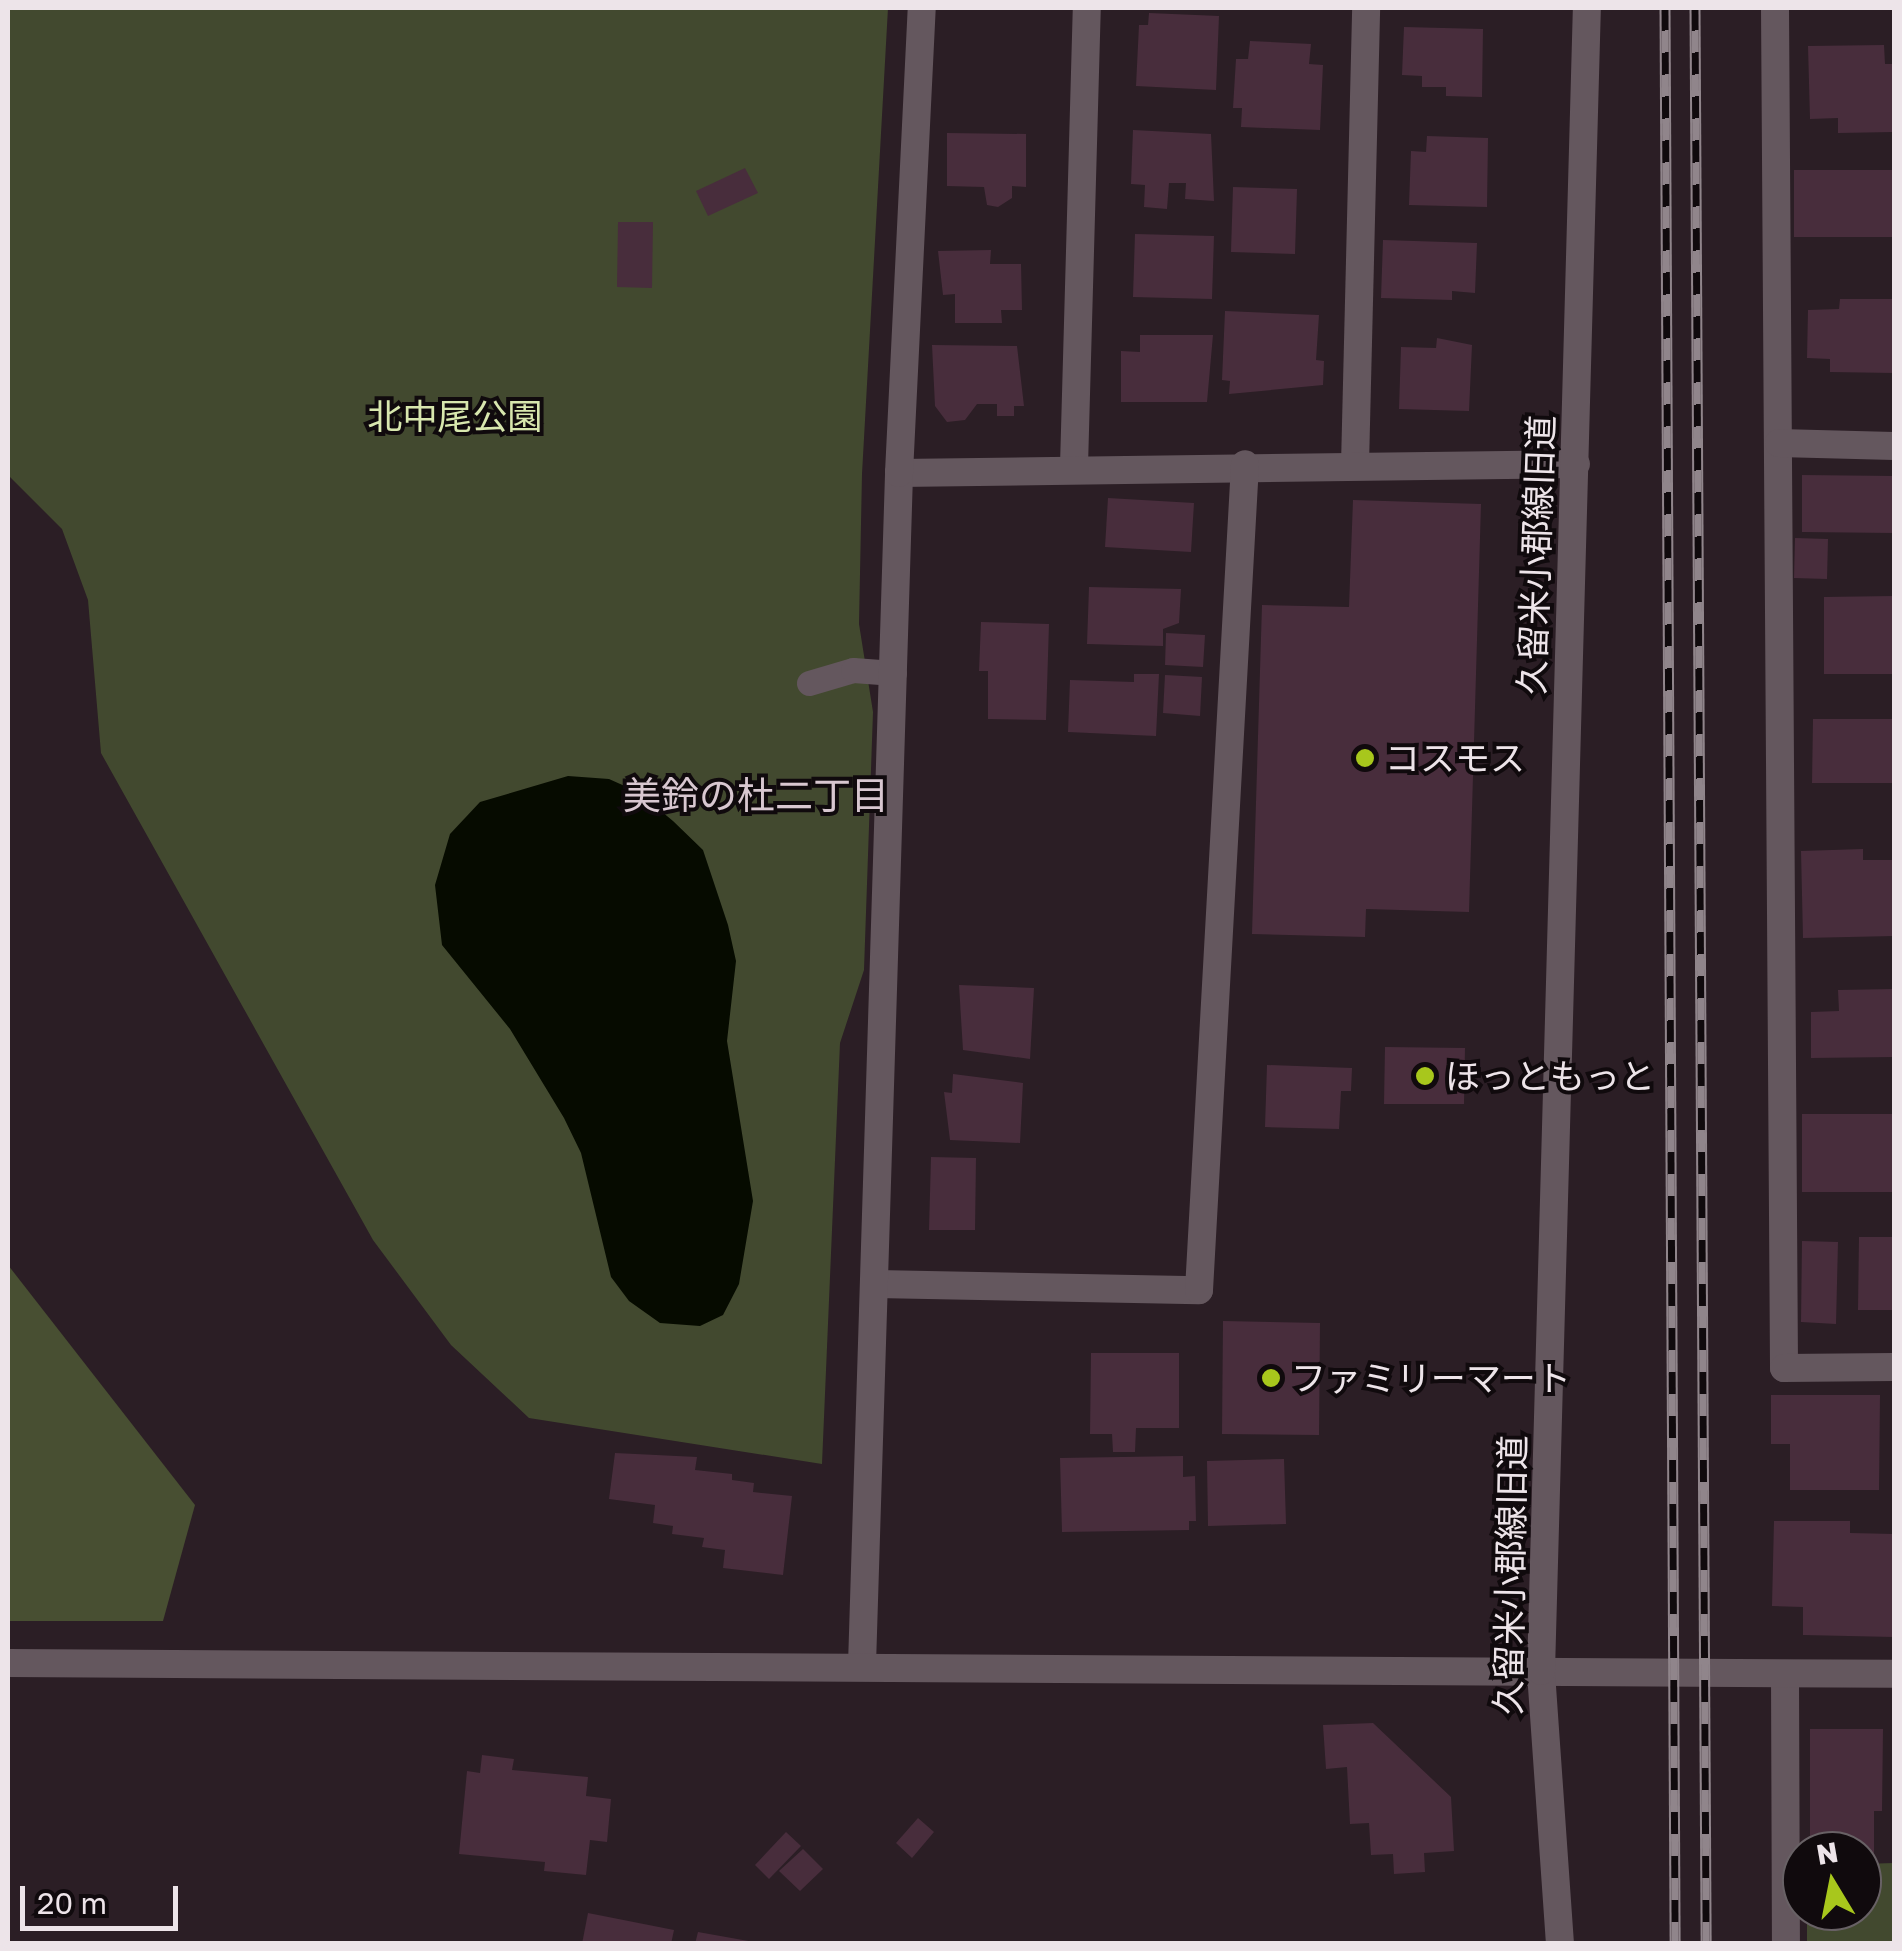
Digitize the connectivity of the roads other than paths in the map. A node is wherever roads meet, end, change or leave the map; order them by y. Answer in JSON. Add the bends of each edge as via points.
{"nodes":[{"id":1,"x":922,"y":8,"type":"edge"},
{"id":2,"x":1087,"y":8,"type":"edge"},
{"id":3,"x":1366,"y":8,"type":"edge"},
{"id":4,"x":1587,"y":8,"type":"edge"},
{"id":5,"x":1775,"y":8,"type":"edge"},
{"id":6,"x":1779,"y":444,"type":"junction"},
{"id":7,"x":1894,"y":446,"type":"edge"},
{"id":8,"x":1245,"y":464,"type":"junction"},
{"id":9,"x":1576,"y":464,"type":"junction"},
{"id":10,"x":1355,"y":465,"type":"junction"},
{"id":11,"x":1074,"y":466,"type":"junction"},
{"id":12,"x":900,"y":473,"type":"junction"},
{"id":13,"x":894,"y":673,"type":"junction"},
{"id":14,"x":808,"y":683,"type":"dead end"},
{"id":15,"x":876,"y":1284,"type":"junction"},
{"id":16,"x":1894,"y":1366,"type":"edge"},
{"id":17,"x":8,"y":1663,"type":"edge"},
{"id":18,"x":862,"y":1666,"type":"junction"},
{"id":19,"x":1542,"y":1671,"type":"junction"},
{"id":20,"x":1785,"y":1674,"type":"junction"},
{"id":21,"x":1894,"y":1674,"type":"edge"},
{"id":22,"x":1560,"y":1944,"type":"edge"},
{"id":23,"x":1786,"y":1944,"type":"edge"}],
"edges":[{"from":1,"to":12,"type":"street"},
{"from":2,"to":11,"type":"street"},
{"from":3,"to":10,"type":"street"},
{"from":4,"to":9,"type":"street","name":"久留米小郡線旧道"},
{"from":5,"to":6,"type":"street"},
{"from":6,"to":7,"type":"street"},
{"from":6,"to":16,"type":"street","via":[[1784,1368]]},
{"from":8,"to":10,"type":"street"},
{"from":8,"to":11,"type":"street"},
{"from":8,"to":15,"type":"street","via":[[1200,1290]]},
{"from":9,"to":10,"type":"street"},
{"from":9,"to":19,"type":"street","name":"久留米小郡線旧道"},
{"from":11,"to":12,"type":"street"},
{"from":12,"to":13,"type":"street"},
{"from":13,"to":14,"type":"lane","via":[[853,670]]},
{"from":13,"to":15,"type":"street"},
{"from":15,"to":18,"type":"street"},
{"from":17,"to":18,"type":"street"},
{"from":18,"to":19,"type":"street"},
{"from":19,"to":20,"type":"street"},
{"from":19,"to":22,"type":"street","name":"久留米小郡線旧道"},
{"from":20,"to":21,"type":"street"},
{"from":20,"to":23,"type":"street"}]}
